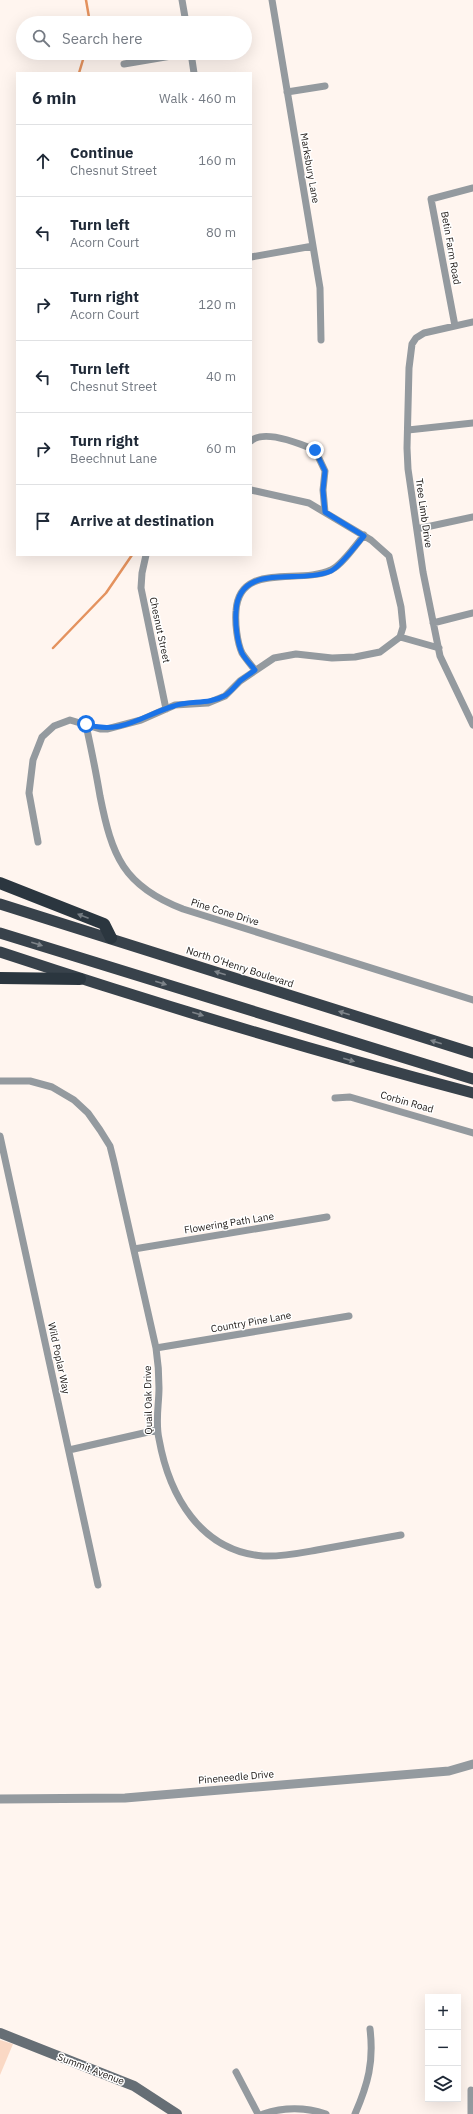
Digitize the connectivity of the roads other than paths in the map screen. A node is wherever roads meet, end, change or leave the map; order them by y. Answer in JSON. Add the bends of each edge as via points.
{"nodes":[{"id":1,"x":182,"y":0,"type":"edge"},
{"id":2,"x":272,"y":0,"type":"edge"},
{"id":3,"x":185,"y":16,"type":"edge"},
{"id":4,"x":148,"y":60,"type":"edge"},
{"id":5,"x":191,"y":60,"type":"edge"},
{"id":6,"x":124,"y":64,"type":"dead end"},
{"id":7,"x":194,"y":72,"type":"edge"},
{"id":8,"x":325,"y":86,"type":"dead end"},
{"id":9,"x":287,"y":92,"type":"junction"},
{"id":10,"x":473,"y":188,"type":"edge"},
{"id":11,"x":313,"y":246,"type":"junction"},
{"id":12,"x":252,"y":257,"type":"edge"},
{"id":13,"x":473,"y":322,"type":"edge"},
{"id":14,"x":455,"y":326,"type":"junction"},
{"id":15,"x":321,"y":340,"type":"dead end"},
{"id":16,"x":473,"y":423,"type":"edge"},
{"id":17,"x":408,"y":430,"type":"junction"},
{"id":18,"x":252,"y":441,"type":"edge"},
{"id":19,"x":252,"y":490,"type":"edge"},
{"id":20,"x":325,"y":512,"type":"junction"},
{"id":21,"x":473,"y":517,"type":"edge"},
{"id":22,"x":416,"y":529,"type":"junction"},
{"id":23,"x":364,"y":536,"type":"junction"},
{"id":24,"x":146,"y":556,"type":"edge"},
{"id":25,"x":473,"y":613,"type":"edge"},
{"id":26,"x":433,"y":623,"type":"junction"},
{"id":27,"x":400,"y":637,"type":"junction"},
{"id":28,"x":439,"y":648,"type":"junction"},
{"id":29,"x":255,"y":670,"type":"junction"},
{"id":30,"x":166,"y":709,"type":"junction"},
{"id":31,"x":86,"y":724,"type":"junction"},
{"id":32,"x":473,"y":725,"type":"edge"},
{"id":33,"x":38,"y":842,"type":"dead end"},
{"id":34,"x":0,"y":883,"type":"edge"},
{"id":35,"x":0,"y":904,"type":"edge"},
{"id":36,"x":0,"y":933,"type":"edge"},
{"id":37,"x":111,"y":938,"type":"junction"},
{"id":38,"x":0,"y":952,"type":"edge"},
{"id":39,"x":0,"y":978,"type":"edge"},
{"id":40,"x":80,"y":979,"type":"junction"},
{"id":41,"x":473,"y":1000,"type":"edge"},
{"id":42,"x":473,"y":1053,"type":"edge"},
{"id":43,"x":473,"y":1079,"type":"edge"},
{"id":44,"x":0,"y":1081,"type":"edge"},
{"id":45,"x":473,"y":1093,"type":"edge"},
{"id":46,"x":335,"y":1098,"type":"dead end"},
{"id":47,"x":473,"y":1133,"type":"edge"},
{"id":48,"x":0,"y":1136,"type":"edge"},
{"id":49,"x":327,"y":1217,"type":"dead end"},
{"id":50,"x":134,"y":1249,"type":"junction"},
{"id":51,"x":349,"y":1316,"type":"dead end"},
{"id":52,"x":156,"y":1348,"type":"junction"},
{"id":53,"x":157,"y":1430,"type":"junction"},
{"id":54,"x":68,"y":1450,"type":"junction"},
{"id":55,"x":401,"y":1535,"type":"dead end"},
{"id":56,"x":98,"y":1585,"type":"dead end"},
{"id":57,"x":473,"y":1764,"type":"edge"},
{"id":58,"x":0,"y":1799,"type":"edge"},
{"id":59,"x":370,"y":2029,"type":"dead end"},
{"id":60,"x":0,"y":2033,"type":"edge"},
{"id":61,"x":236,"y":2072,"type":"dead end"},
{"id":62,"x":472,"y":2090,"type":"dead end"},
{"id":63,"x":177,"y":2114,"type":"edge"},
{"id":64,"x":258,"y":2114,"type":"edge"},
{"id":65,"x":263,"y":2114,"type":"edge"},
{"id":66,"x":326,"y":2114,"type":"edge"},
{"id":67,"x":355,"y":2114,"type":"edge"},
{"id":68,"x":471,"y":2114,"type":"edge"}],
"edges":[{"from":1,"to":3,"type":"street"},
{"from":2,"to":9,"type":"street","name":"Marksbury Lane"},
{"from":4,"to":6,"type":"street"},
{"from":5,"to":7,"type":"street"},
{"from":8,"to":9,"type":"street"},
{"from":9,"to":11,"type":"street","name":"Marksbury Lane"},
{"from":10,"to":14,"type":"street","name":"Betin Farm Road","via":[[431,199]]},
{"from":11,"to":12,"type":"street"},
{"from":11,"to":15,"type":"street","name":"Marksbury Lane","via":[[320,288]]},
{"from":13,"to":14,"type":"street"},
{"from":14,"to":17,"type":"street","name":"Tree Limb Drive","via":[[424,333],[412,344]]},
{"from":16,"to":17,"type":"street"},
{"from":17,"to":22,"type":"street","name":"Tree Limb Drive","via":[[408,469]]},
{"from":18,"to":20,"type":"street","via":[[265,436],[293,441],[315,450],[325,471]]},
{"from":19,"to":20,"type":"street","via":[[309,503]]},
{"from":20,"to":23,"type":"street"},
{"from":21,"to":22,"type":"street"},
{"from":22,"to":26,"type":"street","name":"Tree Limb Drive"},
{"from":23,"to":27,"type":"street","via":[[390,556],[401,607],[403,627]]},
{"from":23,"to":29,"type":"street","via":[[332,570],[317,575],[267,578],[243,588],[236,600],[235,620],[242,652]]},
{"from":24,"to":30,"type":"street","name":"Chesnut Street","via":[[141,588]]},
{"from":25,"to":26,"type":"street"},
{"from":26,"to":28,"type":"street","name":"Tree Limb Drive"},
{"from":27,"to":28,"type":"street"},
{"from":27,"to":29,"type":"street","via":[[380,652],[332,658],[296,654],[274,658]]},
{"from":28,"to":32,"type":"street","name":"Tree Limb Drive","via":[[453,685]]},
{"from":29,"to":30,"type":"street","via":[[225,696],[208,703],[175,705]]},
{"from":30,"to":31,"type":"street","via":[[141,720],[107,729]]},
{"from":31,"to":33,"type":"street","via":[[70,720],[54,726],[42,737],[32,760],[29,793]]},
{"from":31,"to":41,"type":"street","name":"Pine Cone Drive","via":[[113,851],[126,871],[144,889],[183,909]]},
{"from":37,"to":34,"type":"highway","one_way":true,"via":[[104,924]]},
{"from":35,"to":37,"type":"highway","name":"North O'Henry Boulevard"},
{"from":36,"to":43,"type":"highway","one_way":true},
{"from":42,"to":37,"type":"highway","name":"North O'Henry Boulevard","one_way":true},
{"from":38,"to":40,"type":"highway"},
{"from":39,"to":40,"type":"highway"},
{"from":40,"to":45,"type":"highway","one_way":true,"via":[[347,1060]]},
{"from":44,"to":50,"type":"street","name":"Quail Oak Drive","via":[[30,1081],[52,1088],[74,1100],[88,1113],[110,1146]]},
{"from":46,"to":47,"type":"street","name":"Corbin Road","via":[[350,1097],[362,1100]]},
{"from":48,"to":54,"type":"street","name":"Wild Poplar Way"},
{"from":49,"to":50,"type":"street","name":"Flowering Path Lane"},
{"from":50,"to":52,"type":"street","name":"Quail Oak Drive"},
{"from":51,"to":52,"type":"street","name":"Country Pine Lane"},
{"from":52,"to":53,"type":"street","name":"Quail Oak Drive","via":[[159,1389]]},
{"from":53,"to":54,"type":"street"},
{"from":53,"to":55,"type":"street","name":"Quail Oak Drive","via":[[170,1477],[185,1511],[201,1530],[221,1543],[263,1556],[278,1556]]},
{"from":54,"to":56,"type":"street","name":"Wild Poplar Way"},
{"from":57,"to":58,"type":"street","name":"Pineneedle Drive","via":[[449,1771],[125,1798]]},
{"from":59,"to":67,"type":"street","via":[[373,2048],[367,2085]]},
{"from":60,"to":63,"type":"main road","name":"Summit Avenue","via":[[134,2086]]},
{"from":61,"to":64,"type":"street"},
{"from":62,"to":68,"type":"street"},
{"from":65,"to":66,"type":"street","via":[[295,2108]]}]}
